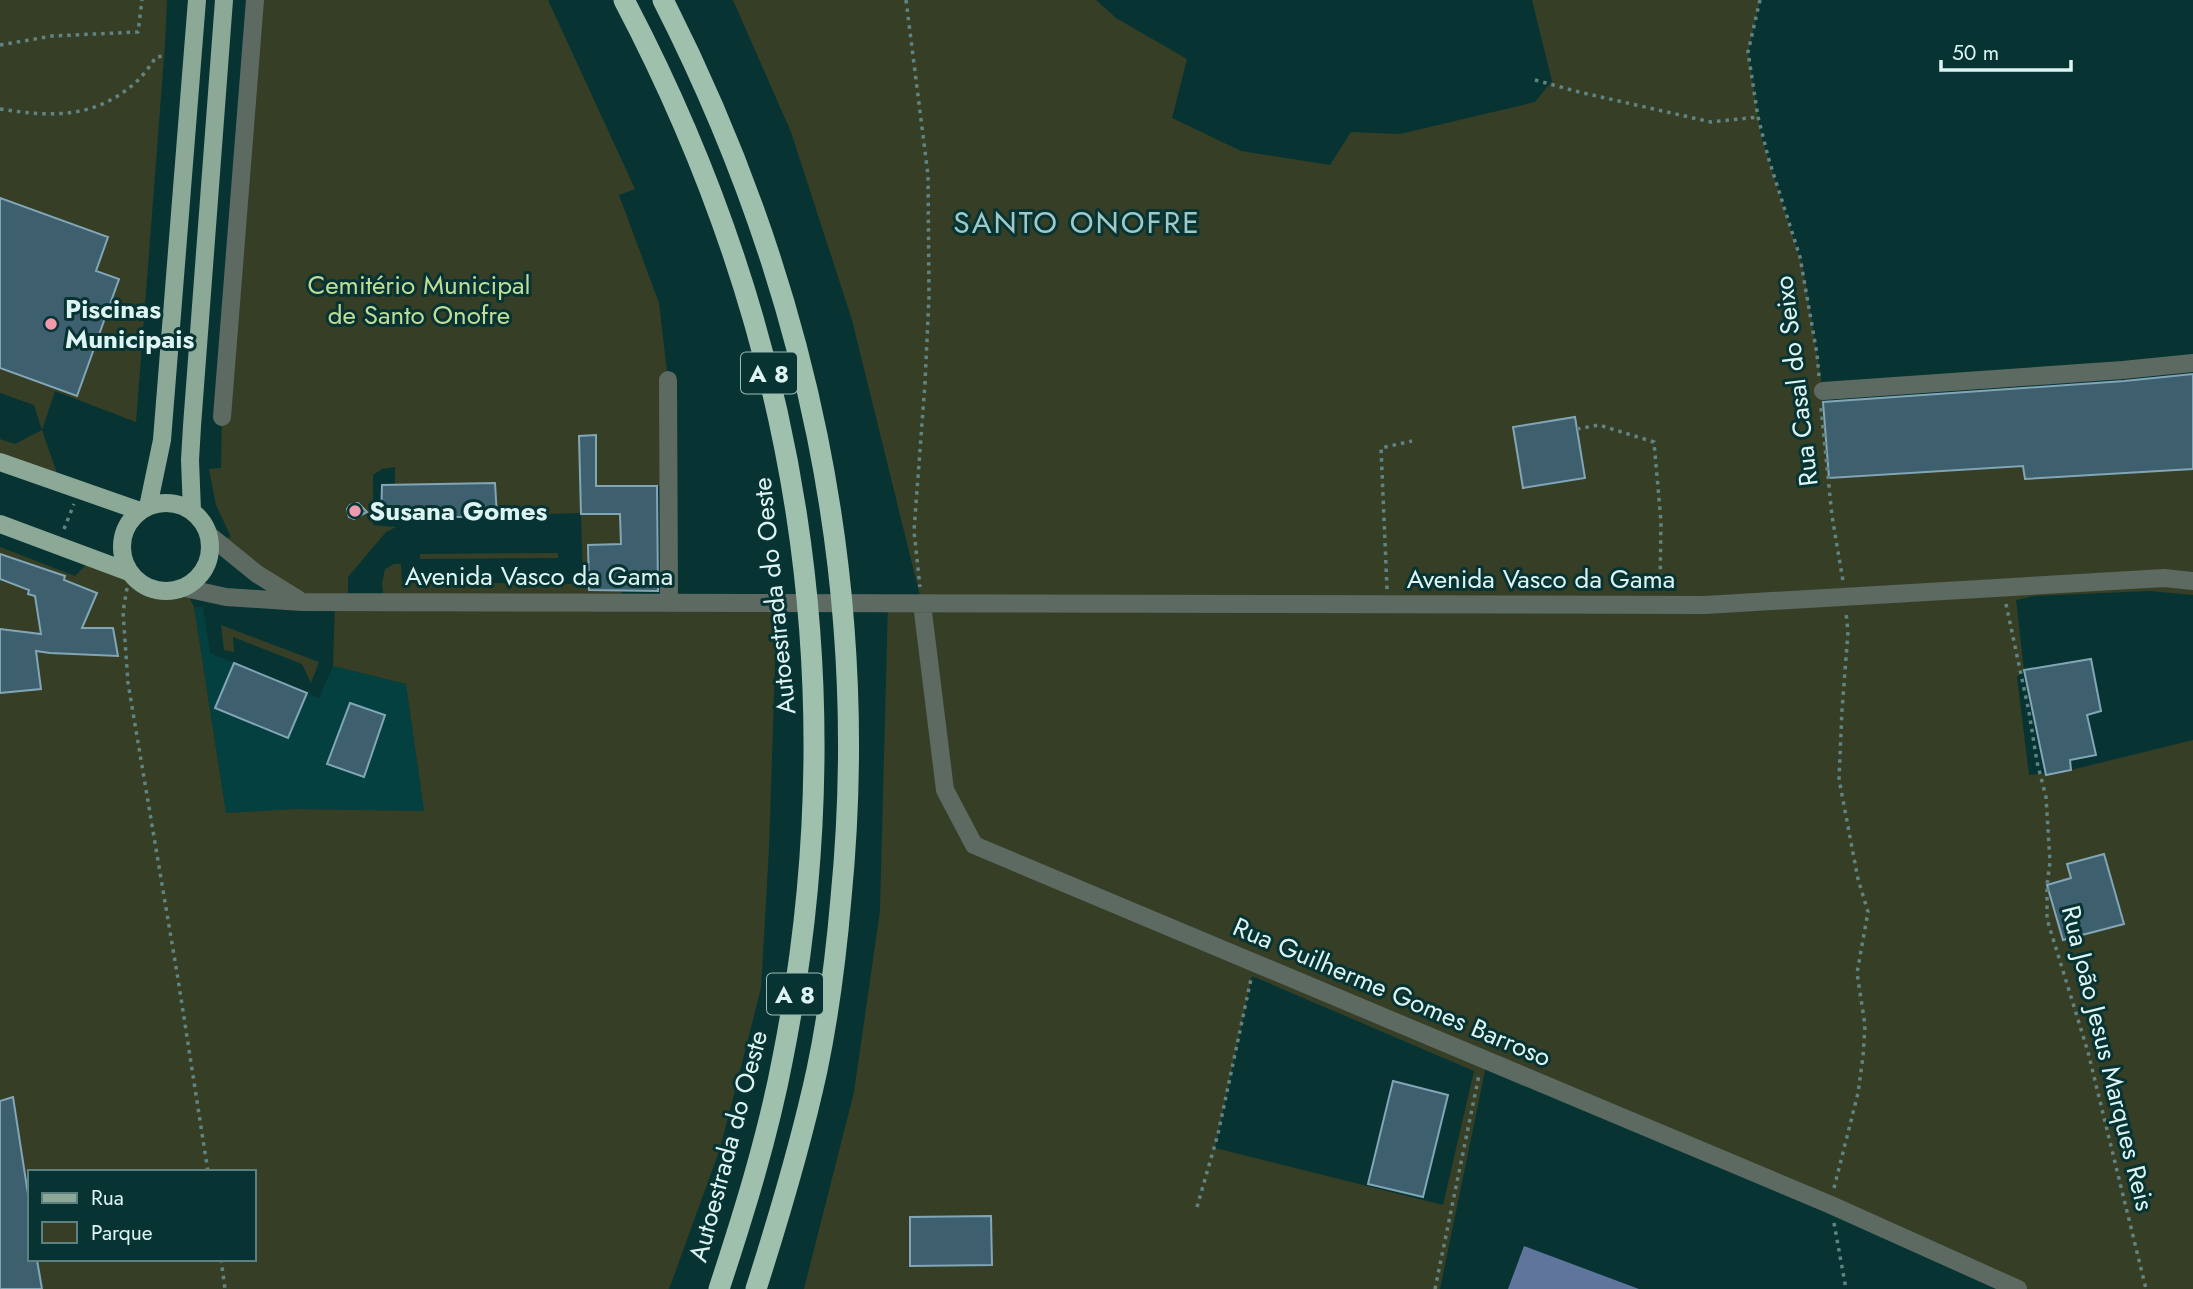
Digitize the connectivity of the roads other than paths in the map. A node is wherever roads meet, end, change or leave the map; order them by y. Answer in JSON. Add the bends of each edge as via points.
{"nodes":[{"id":1,"x":197,"y":0,"type":"edge"},
{"id":2,"x":224,"y":0,"type":"edge"},
{"id":3,"x":255,"y":0,"type":"edge"},
{"id":4,"x":624,"y":0,"type":"edge"},
{"id":5,"x":663,"y":0,"type":"edge"},
{"id":6,"x":2193,"y":362,"type":"edge"},
{"id":7,"x":668,"y":380,"type":"dead end"},
{"id":8,"x":1820,"y":390,"type":"road end"},
{"id":9,"x":222,"y":417,"type":"dead end"},
{"id":10,"x":0,"y":462,"type":"edge"},
{"id":11,"x":144,"y":509,"type":"junction"},
{"id":12,"x":192,"y":511,"type":"junction"},
{"id":13,"x":0,"y":524,"type":"edge"},
{"id":14,"x":209,"y":535,"type":"junction"},
{"id":15,"x":129,"y":572,"type":"junction"},
{"id":16,"x":2193,"y":581,"type":"edge"},
{"id":17,"x":185,"y":588,"type":"junction"},
{"id":18,"x":302,"y":602,"type":"junction"},
{"id":19,"x":669,"y":603,"type":"junction"},
{"id":20,"x":922,"y":604,"type":"junction"},
{"id":21,"x":719,"y":1289,"type":"edge"},
{"id":22,"x":756,"y":1289,"type":"edge"},
{"id":23,"x":2018,"y":1289,"type":"edge"}],
"edges":[{"from":1,"to":11,"type":"main road","via":[[162,440]]},
{"from":2,"to":12,"type":"main road","via":[[192,426]]},
{"from":3,"to":9,"type":"street"},
{"from":4,"to":21,"type":"highway","name":"Autoestrada do Oeste","number":"A 8","via":[[712,195],[762,344],[794,492],[811,636],[812,844],[796,988],[764,1141]]},
{"from":5,"to":22,"type":"highway","number":"A 8","via":[[739,168],[787,307],[821,449],[845,635],[849,708],[845,856],[829,1000],[790,1178]]},
{"from":6,"to":8,"type":"street"},
{"from":7,"to":19,"type":"street"},
{"from":10,"to":11,"type":"main road"},
{"from":11,"to":12,"type":"main road","via":[[171,503]]},
{"from":11,"to":15,"type":"main road","via":[[124,533],[123,559]]},
{"from":12,"to":14,"type":"main road"},
{"from":13,"to":15,"type":"main road"},
{"from":14,"to":17,"type":"main road","via":[[211,548],[204,572]]},
{"from":14,"to":18,"type":"street","via":[[257,575]]},
{"from":15,"to":17,"type":"main road","via":[[154,590]]},
{"from":16,"to":20,"type":"street","name":"Avenida Vasco da Gama","via":[[2164,578],[1705,605]]},
{"from":17,"to":18,"type":"street","name":"Avenida Vasco da Gama","via":[[226,597]]},
{"from":18,"to":19,"type":"street","name":"Avenida Vasco da Gama"},
{"from":19,"to":20,"type":"street","name":"Avenida Vasco da Gama"},
{"from":20,"to":23,"type":"street","name":"Rua Guilherme Gomes Barroso","via":[[945,790],[974,845],[1831,1205]]}]}
